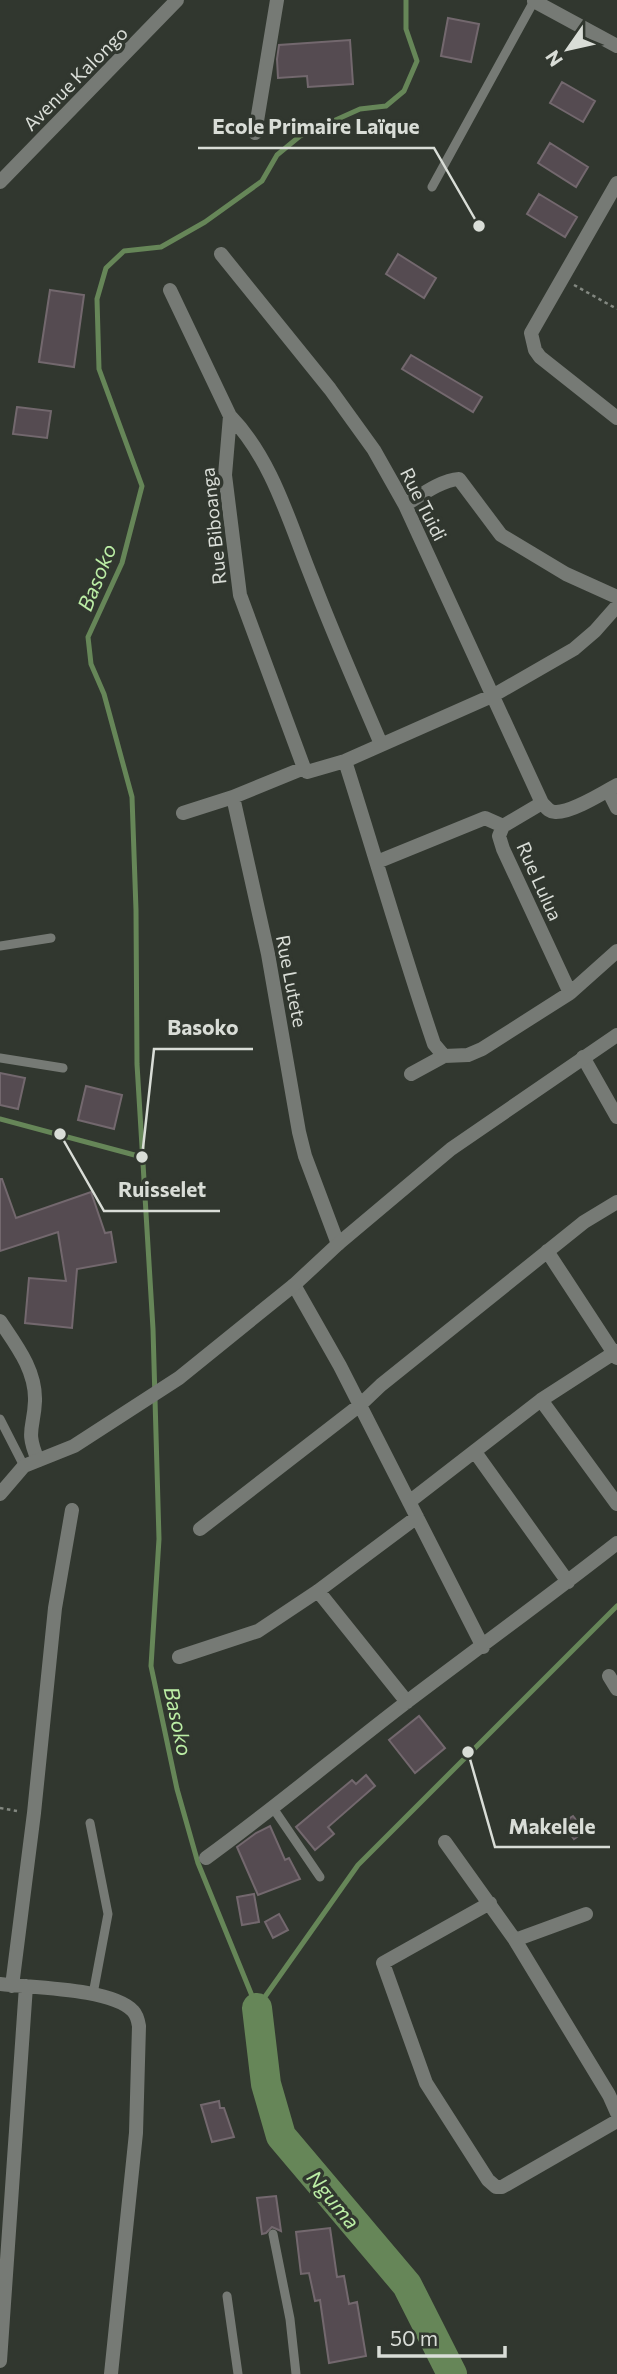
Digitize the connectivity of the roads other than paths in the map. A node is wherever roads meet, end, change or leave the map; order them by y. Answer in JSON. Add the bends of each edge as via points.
{"nodes":[{"id":1,"x":177,"y":0,"type":"edge"},
{"id":2,"x":277,"y":0,"type":"edge"},
{"id":3,"x":534,"y":1,"type":"edge"},
{"id":4,"x":617,"y":46,"type":"edge"},
{"id":5,"x":255,"y":133,"type":"dead end"},
{"id":6,"x":0,"y":182,"type":"edge"},
{"id":7,"x":432,"y":187,"type":"dead end"},
{"id":8,"x":615,"y":190,"type":"edge"},
{"id":9,"x":221,"y":254,"type":"dead end"},
{"id":10,"x":170,"y":290,"type":"dead end"},
{"id":11,"x":230,"y":416,"type":"junction"},
{"id":12,"x":617,"y":418,"type":"edge"},
{"id":13,"x":405,"y":505,"type":"junction"},
{"id":14,"x":617,"y":597,"type":"edge"},
{"id":15,"x":617,"y":606,"type":"edge"},
{"id":16,"x":494,"y":695,"type":"junction"},
{"id":17,"x":381,"y":744,"type":"junction"},
{"id":18,"x":345,"y":761,"type":"junction"},
{"id":19,"x":305,"y":770,"type":"junction"},
{"id":20,"x":613,"y":787,"type":"edge"},
{"id":21,"x":233,"y":797,"type":"junction"},
{"id":22,"x":542,"y":803,"type":"junction"},
{"id":23,"x":617,"y":808,"type":"edge"},
{"id":24,"x":183,"y":813,"type":"dead end"},
{"id":25,"x":503,"y":826,"type":"junction"},
{"id":26,"x":377,"y":862,"type":"junction"},
{"id":27,"x":51,"y":938,"type":"dead end"},
{"id":28,"x":0,"y":946,"type":"edge"},
{"id":29,"x":617,"y":951,"type":"edge"},
{"id":30,"x":570,"y":993,"type":"junction"},
{"id":31,"x":617,"y":1035,"type":"edge"},
{"id":32,"x":444,"y":1056,"type":"junction"},
{"id":33,"x":583,"y":1057,"type":"junction"},
{"id":34,"x":0,"y":1058,"type":"edge"},
{"id":35,"x":63,"y":1068,"type":"dead end"},
{"id":36,"x":411,"y":1074,"type":"dead end"},
{"id":37,"x":617,"y":1116,"type":"edge"},
{"id":38,"x":617,"y":1202,"type":"edge"},
{"id":39,"x":338,"y":1244,"type":"junction"},
{"id":40,"x":547,"y":1251,"type":"junction"},
{"id":41,"x":294,"y":1285,"type":"junction"},
{"id":42,"x":0,"y":1321,"type":"edge"},
{"id":43,"x":616,"y":1353,"type":"edge"},
{"id":44,"x":541,"y":1399,"type":"junction"},
{"id":45,"x":360,"y":1405,"type":"junction"},
{"id":46,"x":0,"y":1419,"type":"edge"},
{"id":47,"x":475,"y":1452,"type":"junction"},
{"id":48,"x":38,"y":1460,"type":"junction"},
{"id":49,"x":24,"y":1466,"type":"junction"},
{"id":50,"x":0,"y":1494,"type":"edge"},
{"id":51,"x":410,"y":1502,"type":"junction"},
{"id":52,"x":617,"y":1504,"type":"edge"},
{"id":53,"x":72,"y":1510,"type":"dead end"},
{"id":54,"x":417,"y":1517,"type":"junction"},
{"id":55,"x":200,"y":1529,"type":"dead end"},
{"id":56,"x":617,"y":1543,"type":"edge"},
{"id":57,"x":568,"y":1582,"type":"junction"},
{"id":58,"x":318,"y":1591,"type":"junction"},
{"id":59,"x":482,"y":1647,"type":"junction"},
{"id":60,"x":178,"y":1657,"type":"dead end"},
{"id":61,"x":609,"y":1676,"type":"dead end"},
{"id":62,"x":617,"y":1689,"type":"edge"},
{"id":63,"x":407,"y":1702,"type":"junction"},
{"id":64,"x":273,"y":1808,"type":"junction"},
{"id":65,"x":90,"y":1823,"type":"dead end"},
{"id":66,"x":445,"y":1842,"type":"dead end"},
{"id":67,"x":206,"y":1858,"type":"dead end"},
{"id":68,"x":320,"y":1877,"type":"dead end"},
{"id":69,"x":489,"y":1903,"type":"junction"},
{"id":70,"x":586,"y":1914,"type":"dead end"},
{"id":71,"x":515,"y":1940,"type":"junction"},
{"id":72,"x":13,"y":1985,"type":"edge"},
{"id":73,"x":93,"y":1994,"type":"junction"},
{"id":74,"x":613,"y":2090,"type":"edge"},
{"id":75,"x":617,"y":2113,"type":"edge"},
{"id":76,"x":617,"y":2121,"type":"edge"},
{"id":77,"x":273,"y":2234,"type":"dead end"},
{"id":78,"x":227,"y":2296,"type":"dead end"},
{"id":79,"x":0,"y":2361,"type":"edge"},
{"id":80,"x":111,"y":2374,"type":"edge"},
{"id":81,"x":238,"y":2374,"type":"edge"},
{"id":82,"x":296,"y":2374,"type":"edge"}],
"edges":[{"from":1,"to":6,"type":"street","name":"Avenue Kalongo"},
{"from":2,"to":5,"type":"street"},
{"from":3,"to":4,"type":"street"},
{"from":3,"to":7,"type":"lane"},
{"from":8,"to":12,"type":"street","via":[[531,333],[535,350],[548,365]]},
{"from":9,"to":13,"type":"street","name":"Rue Tuidi","via":[[330,389],[374,450]]},
{"from":10,"to":11,"type":"street"},
{"from":11,"to":17,"type":"street","via":[[271,478]]},
{"from":11,"to":19,"type":"street","name":"Rue Biboanga","via":[[225,475],[240,595]]},
{"from":13,"to":14,"type":"street","via":[[459,479],[501,535],[566,574]]},
{"from":13,"to":16,"type":"street","name":"Rue Tuidi"},
{"from":15,"to":16,"type":"street","via":[[574,649]]},
{"from":16,"to":17,"type":"street"},
{"from":16,"to":22,"type":"street","name":"Rue Tuidi"},
{"from":17,"to":18,"type":"street"},
{"from":18,"to":19,"type":"street"},
{"from":18,"to":26,"type":"street"},
{"from":19,"to":21,"type":"street"},
{"from":20,"to":22,"type":"street","via":[[556,813]]},
{"from":20,"to":23,"type":"street"},
{"from":21,"to":24,"type":"street"},
{"from":21,"to":39,"type":"street","name":"Rue Lutete","via":[[268,954],[299,1132]]},
{"from":22,"to":25,"type":"street","name":"Rue Lulua"},
{"from":25,"to":26,"type":"street","via":[[485,818]]},
{"from":25,"to":30,"type":"street","name":"Rue Lulua","via":[[499,836],[503,849]]},
{"from":26,"to":32,"type":"street","via":[[413,984],[434,1044]]},
{"from":27,"to":28,"type":"lane"},
{"from":29,"to":30,"type":"street"},
{"from":30,"to":32,"type":"street","via":[[482,1049]]},
{"from":31,"to":33,"type":"street"},
{"from":32,"to":36,"type":"street"},
{"from":33,"to":37,"type":"street"},
{"from":33,"to":39,"type":"street","via":[[451,1149]]},
{"from":34,"to":35,"type":"lane"},
{"from":38,"to":40,"type":"street"},
{"from":39,"to":41,"type":"street"},
{"from":40,"to":43,"type":"street"},
{"from":40,"to":45,"type":"street"},
{"from":41,"to":45,"type":"street"},
{"from":41,"to":48,"type":"street","via":[[179,1378],[74,1446]]},
{"from":42,"to":48,"type":"street","via":[[32,1372],[35,1400],[30,1426]]},
{"from":43,"to":44,"type":"street"},
{"from":44,"to":47,"type":"street"},
{"from":44,"to":52,"type":"street"},
{"from":45,"to":51,"type":"street"},
{"from":45,"to":55,"type":"street"},
{"from":46,"to":49,"type":"lane"},
{"from":47,"to":51,"type":"street"},
{"from":47,"to":57,"type":"street"},
{"from":48,"to":49,"type":"street"},
{"from":49,"to":50,"type":"street"},
{"from":51,"to":54,"type":"street"},
{"from":53,"to":72,"type":"street","via":[[55,1608]]},
{"from":54,"to":58,"type":"street"},
{"from":54,"to":59,"type":"street"},
{"from":56,"to":57,"type":"street"},
{"from":57,"to":59,"type":"street"},
{"from":58,"to":60,"type":"street","via":[[258,1630]]},
{"from":58,"to":63,"type":"street"},
{"from":59,"to":63,"type":"street"},
{"from":61,"to":62,"type":"street"},
{"from":63,"to":64,"type":"street"},
{"from":64,"to":67,"type":"street"},
{"from":64,"to":68,"type":"lane"},
{"from":65,"to":73,"type":"lane","via":[[108,1914]]},
{"from":66,"to":69,"type":"street"},
{"from":69,"to":71,"type":"street"},
{"from":69,"to":76,"type":"street","via":[[383,1963],[426,2083],[496,2187]]},
{"from":70,"to":71,"type":"street"},
{"from":71,"to":74,"type":"street"},
{"from":72,"to":73,"type":"street"},
{"from":72,"to":79,"type":"street"},
{"from":73,"to":80,"type":"street","via":[[126,2005],[136,2014],[139,2026],[136,2133]]},
{"from":74,"to":75,"type":"street"},
{"from":77,"to":82,"type":"lane"},
{"from":78,"to":81,"type":"lane"}]}
